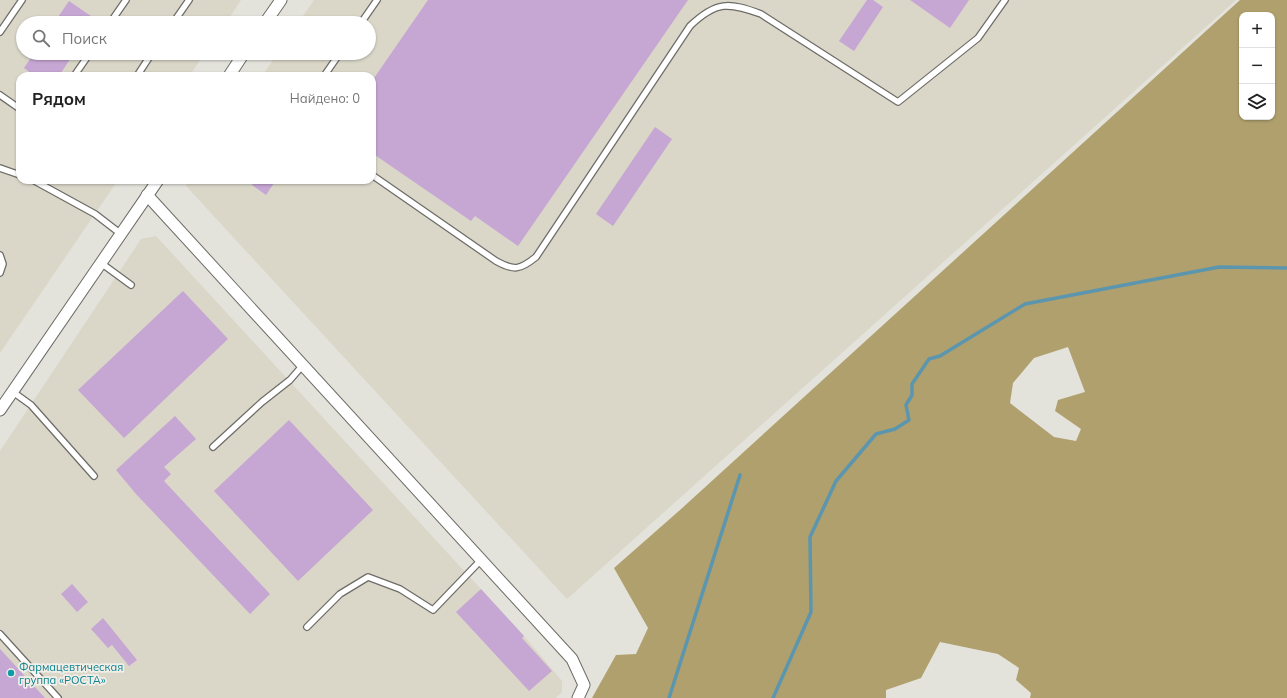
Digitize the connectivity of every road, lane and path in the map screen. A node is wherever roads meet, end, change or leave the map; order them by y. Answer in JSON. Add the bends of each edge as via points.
{"nodes":[{"id":1,"x":22,"y":0,"type":"edge"},
{"id":2,"x":126,"y":0,"type":"edge"},
{"id":3,"x":189,"y":0,"type":"edge"},
{"id":4,"x":281,"y":0,"type":"edge"},
{"id":5,"x":377,"y":0,"type":"edge"},
{"id":6,"x":1005,"y":0,"type":"edge"},
{"id":7,"x":115,"y":16,"type":"edge"},
{"id":8,"x":178,"y":16,"type":"edge"},
{"id":9,"x":270,"y":16,"type":"edge"},
{"id":10,"x":366,"y":16,"type":"edge"},
{"id":11,"x":0,"y":32,"type":"edge"},
{"id":12,"x":85,"y":60,"type":"edge"},
{"id":13,"x":147,"y":60,"type":"edge"},
{"id":14,"x":239,"y":60,"type":"edge"},
{"id":15,"x":335,"y":60,"type":"edge"},
{"id":16,"x":77,"y":72,"type":"edge"},
{"id":17,"x":140,"y":72,"type":"edge"},
{"id":18,"x":232,"y":72,"type":"edge"},
{"id":19,"x":327,"y":72,"type":"edge"},
{"id":20,"x":0,"y":95,"type":"edge"},
{"id":21,"x":16,"y":106,"type":"edge"},
{"id":22,"x":0,"y":168,"type":"edge"},
{"id":23,"x":16,"y":174,"type":"edge"},
{"id":24,"x":376,"y":178,"type":"edge"},
{"id":25,"x":39,"y":184,"type":"edge"},
{"id":26,"x":155,"y":184,"type":"edge"},
{"id":27,"x":147,"y":195,"type":"junction"},
{"id":28,"x":121,"y":234,"type":"junction"},
{"id":29,"x":0,"y":255,"type":"edge"},
{"id":30,"x":101,"y":263,"type":"junction"},
{"id":31,"x":0,"y":273,"type":"edge"},
{"id":32,"x":132,"y":285,"type":"dead end"},
{"id":33,"x":303,"y":365,"type":"junction"},
{"id":34,"x":12,"y":392,"type":"junction"},
{"id":35,"x":0,"y":410,"type":"edge"},
{"id":36,"x":212,"y":447,"type":"dead end"},
{"id":37,"x":94,"y":476,"type":"dead end"},
{"id":38,"x":481,"y":560,"type":"junction"},
{"id":39,"x":307,"y":627,"type":"dead end"},
{"id":40,"x":0,"y":634,"type":"edge"},
{"id":41,"x":58,"y":698,"type":"edge"},
{"id":42,"x":578,"y":698,"type":"edge"}],
"edges":[{"from":1,"to":11,"type":"lane"},
{"from":2,"to":7,"type":"lane"},
{"from":3,"to":8,"type":"lane"},
{"from":4,"to":9,"type":"street"},
{"from":5,"to":10,"type":"lane"},
{"from":6,"to":24,"type":"lane","via":[[978,38],[898,102],[762,14],[742,7],[721,6],[705,12],[690,26],[536,257],[524,267],[509,268],[496,261]]},
{"from":12,"to":16,"type":"lane"},
{"from":13,"to":17,"type":"lane"},
{"from":14,"to":18,"type":"street"},
{"from":15,"to":19,"type":"lane"},
{"from":20,"to":21,"type":"lane"},
{"from":22,"to":23,"type":"lane"},
{"from":25,"to":28,"type":"lane","via":[[95,214]]},
{"from":26,"to":27,"type":"street"},
{"from":27,"to":28,"type":"street"},
{"from":27,"to":33,"type":"street"},
{"from":28,"to":30,"type":"street"},
{"from":29,"to":31,"type":"lane","via":[[3,264]]},
{"from":30,"to":32,"type":"lane"},
{"from":30,"to":34,"type":"street"},
{"from":33,"to":36,"type":"lane","via":[[290,380]]},
{"from":33,"to":38,"type":"street"},
{"from":34,"to":35,"type":"street"},
{"from":34,"to":37,"type":"lane","via":[[32,405]]},
{"from":38,"to":39,"type":"lane","via":[[433,610],[400,588],[368,578],[340,594]]},
{"from":38,"to":42,"type":"street","via":[[572,659],[584,685]]},
{"from":40,"to":41,"type":"lane"}]}
